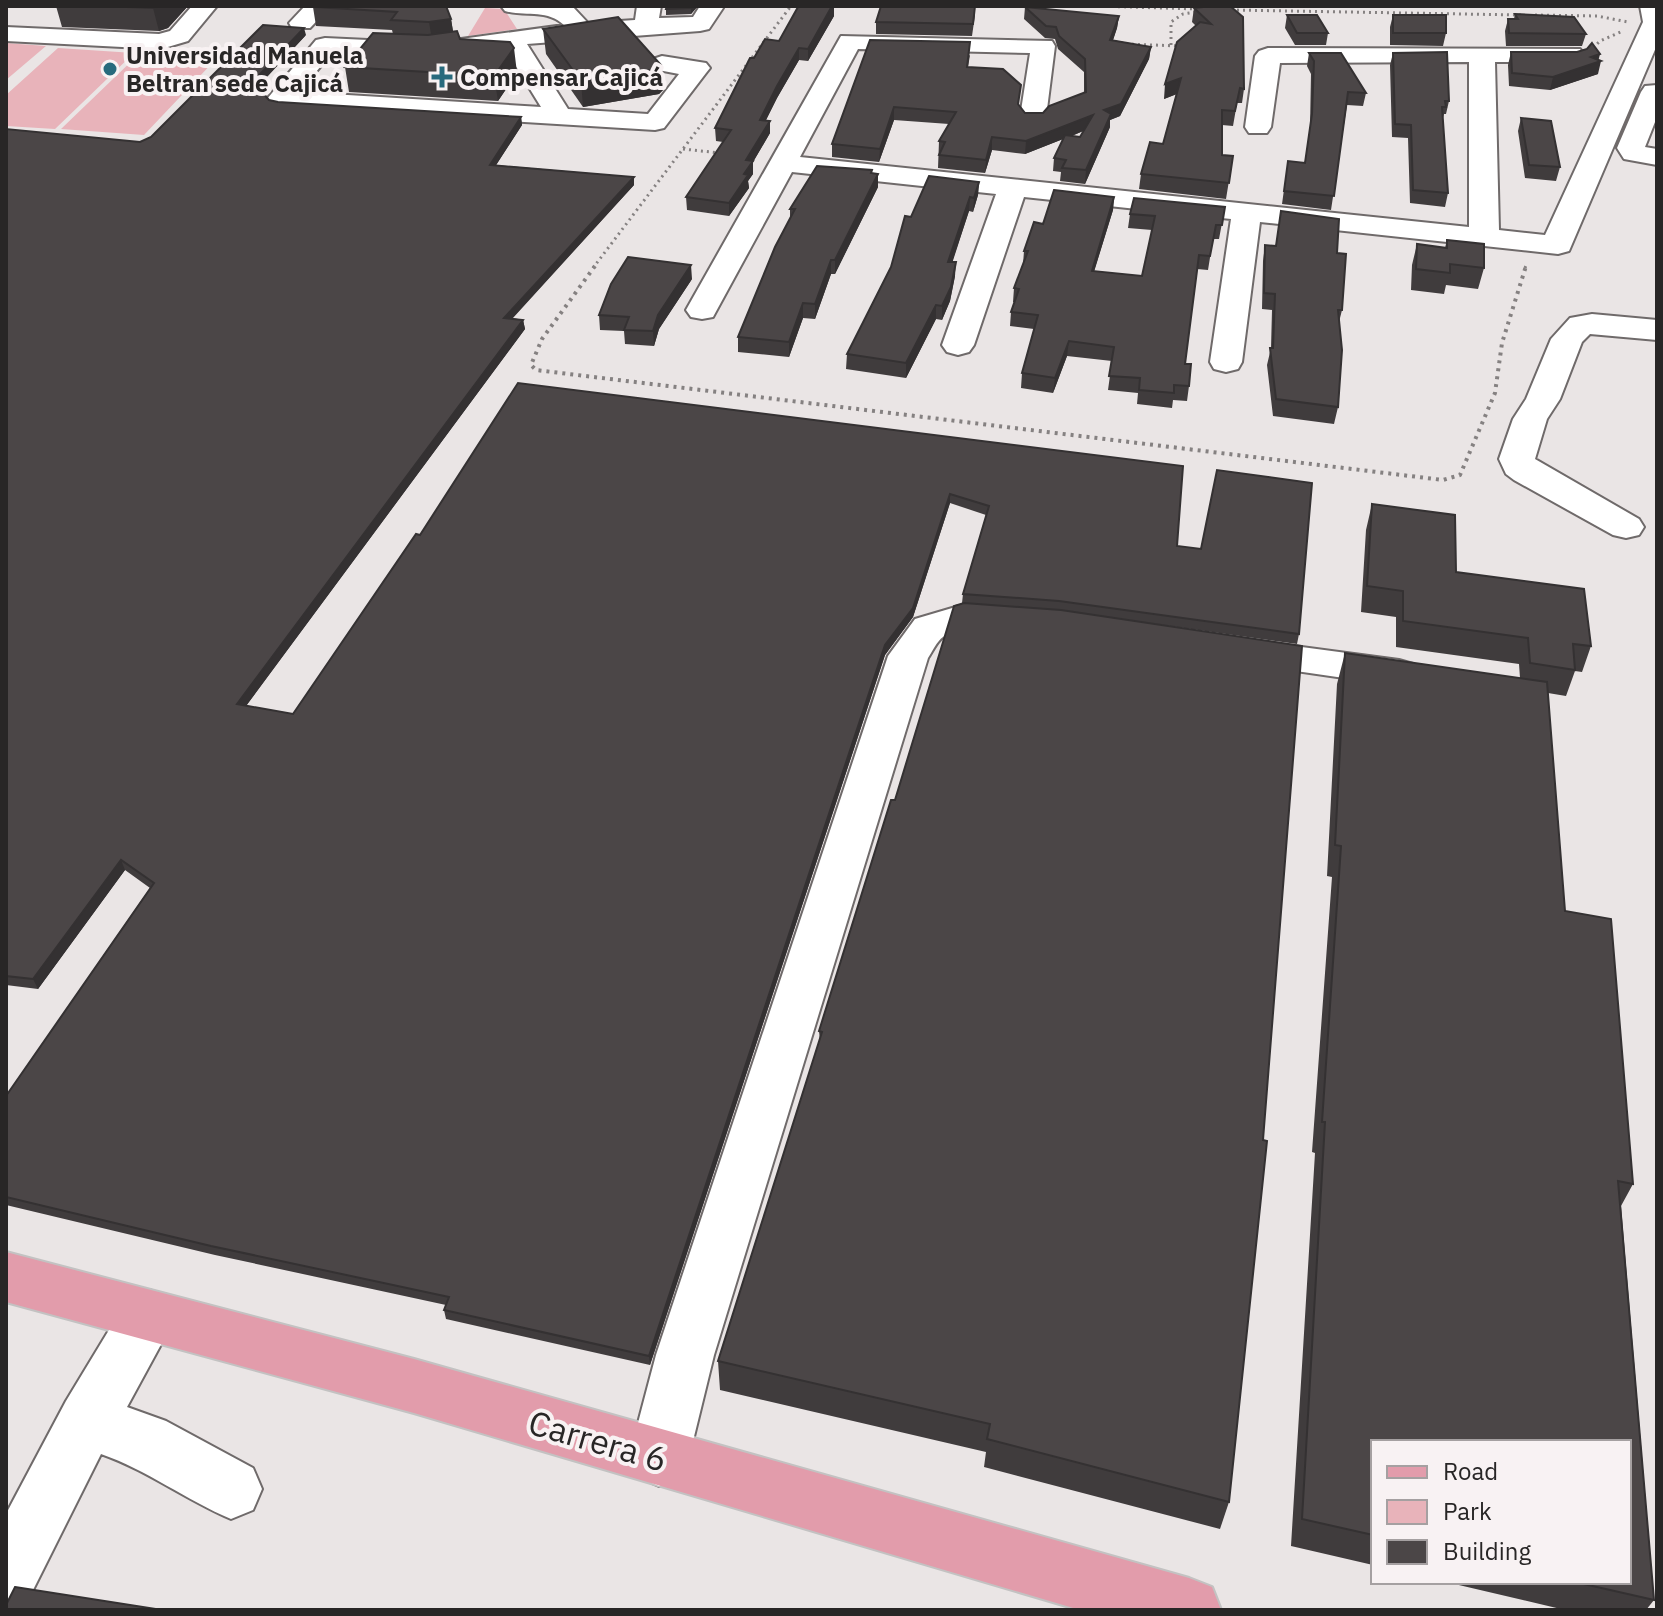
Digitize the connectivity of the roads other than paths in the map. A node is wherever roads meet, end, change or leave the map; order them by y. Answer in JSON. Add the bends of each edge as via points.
{"nodes":[{"id":1,"x":205,"y":6,"type":"edge"},
{"id":2,"x":516,"y":6,"type":"edge"},
{"id":3,"x":1652,"y":6,"type":"edge"},
{"id":4,"x":709,"y":7,"type":"edge"},
{"id":5,"x":648,"y":16,"type":"edge"},
{"id":6,"x":584,"y":30,"type":"junction"},
{"id":7,"x":6,"y":34,"type":"edge"},
{"id":8,"x":524,"y":37,"type":"junction"},
{"id":9,"x":713,"y":37,"type":"dead end"},
{"id":10,"x":1573,"y":54,"type":"edge"},
{"id":11,"x":1482,"y":56,"type":"junction"},
{"id":12,"x":662,"y":64,"type":"edge"},
{"id":13,"x":1657,"y":86,"type":"edge"},
{"id":14,"x":1033,"y":117,"type":"edge"},
{"id":15,"x":561,"y":118,"type":"junction"},
{"id":16,"x":1258,"y":127,"type":"dead end"},
{"id":17,"x":1657,"y":157,"type":"edge"},
{"id":18,"x":783,"y":158,"type":"junction"},
{"id":19,"x":1013,"y":187,"type":"junction"},
{"id":20,"x":1122,"y":192,"type":"junction"},
{"id":21,"x":1247,"y":212,"type":"junction"},
{"id":22,"x":1484,"y":230,"type":"junction"},
{"id":23,"x":702,"y":310,"type":"dead end"},
{"id":24,"x":1657,"y":330,"type":"edge"},
{"id":25,"x":958,"y":345,"type":"dead end"},
{"id":26,"x":1226,"y":362,"type":"dead end"},
{"id":27,"x":1626,"y":527,"type":"dead end"},
{"id":28,"x":1044,"y":625,"type":"edge"},
{"id":29,"x":1200,"y":646,"type":"edge"},
{"id":30,"x":1437,"y":679,"type":"edge"},
{"id":31,"x":6,"y":1277,"type":"edge"},
{"id":32,"x":149,"y":1315,"type":"junction"},
{"id":33,"x":87,"y":1421,"type":"junction"},
{"id":34,"x":659,"y":1457,"type":"junction"},
{"id":35,"x":231,"y":1489,"type":"dead end"},
{"id":36,"x":6,"y":1578,"type":"edge"},
{"id":37,"x":1189,"y":1610,"type":"edge"}],
"edges":[{"from":1,"to":7,"type":"street","via":[[179,36],[161,42]]},
{"from":2,"to":6,"type":"street","via":[[561,9]]},
{"from":2,"to":8,"type":"street"},
{"from":3,"to":22,"type":"street","via":[[1655,22],[1558,245]]},
{"from":4,"to":5,"type":"street","via":[[700,24]]},
{"from":5,"to":6,"type":"street"},
{"from":5,"to":9,"type":"street","via":[[656,32]]},
{"from":6,"to":8,"type":"street"},
{"from":8,"to":15,"type":"street"},
{"from":8,"to":15,"type":"street","via":[[432,50],[325,45],[280,99]]},
{"from":10,"to":11,"type":"street"},
{"from":11,"to":16,"type":"street","via":[[1268,56]]},
{"from":11,"to":22,"type":"street"},
{"from":12,"to":15,"type":"street","via":[[697,68],[655,122]]},
{"from":13,"to":17,"type":"street","via":[[1631,148]]},
{"from":14,"to":18,"type":"street","via":[[1043,46],[850,41]]},
{"from":18,"to":19,"type":"street"},
{"from":18,"to":20,"type":"street"},
{"from":18,"to":23,"type":"street"},
{"from":19,"to":20,"type":"street"},
{"from":19,"to":25,"type":"street"},
{"from":20,"to":21,"type":"street"},
{"from":20,"to":22,"type":"street"},
{"from":21,"to":22,"type":"street"},
{"from":21,"to":26,"type":"street"},
{"from":24,"to":27,"type":"street","via":[[1581,325],[1567,339],[1517,459],[1527,472]]},
{"from":28,"to":34,"type":"street","via":[[959,618],[929,628],[908,656],[685,1355]]},
{"from":29,"to":30,"type":"street"},
{"from":31,"to":32,"type":"main road","name":"Carrera 6"},
{"from":32,"to":33,"type":"street"},
{"from":32,"to":34,"type":"main road","name":"Carrera 6"},
{"from":33,"to":35,"type":"street","via":[[145,1441]]},
{"from":33,"to":36,"type":"street"},
{"from":34,"to":37,"type":"main road","name":"Carrera 6"}]}
